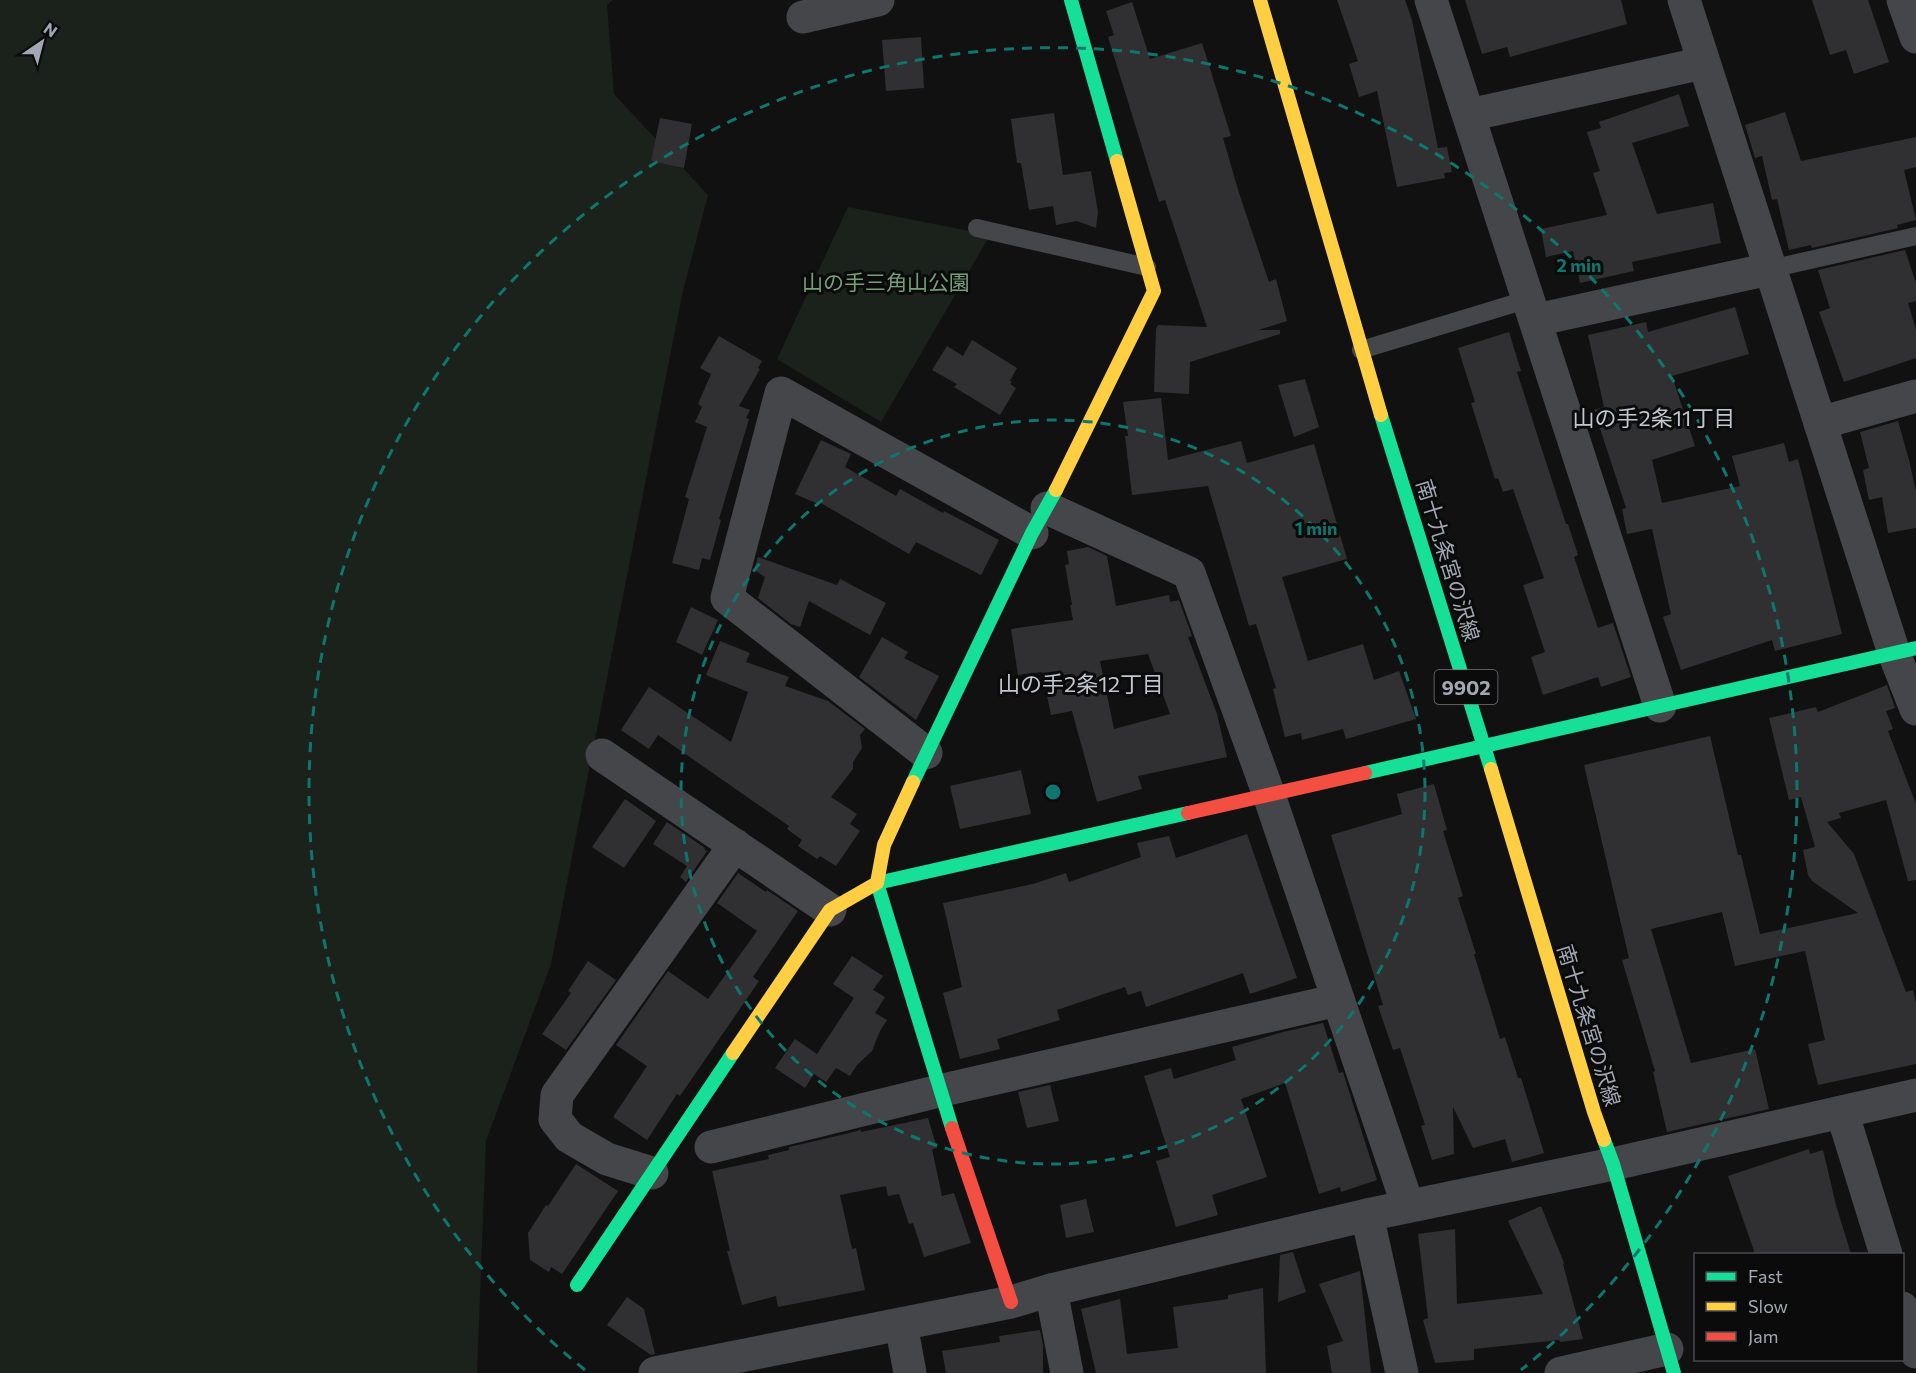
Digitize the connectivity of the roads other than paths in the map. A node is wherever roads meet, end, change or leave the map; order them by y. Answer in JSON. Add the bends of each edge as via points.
{"nodes":[{"id":1,"x":878,"y":0,"type":"edge"},
{"id":2,"x":1071,"y":0,"type":"edge"},
{"id":3,"x":1260,"y":0,"type":"edge"},
{"id":4,"x":1431,"y":0,"type":"edge"},
{"id":5,"x":1684,"y":0,"type":"edge"},
{"id":6,"x":1904,"y":0,"type":"edge"},
{"id":7,"x":803,"y":17,"type":"dead end"},
{"id":8,"x":1916,"y":37,"type":"edge"},
{"id":9,"x":1703,"y":63,"type":"junction"},
{"id":10,"x":1469,"y":115,"type":"junction"},
{"id":11,"x":977,"y":228,"type":"dead end"},
{"id":12,"x":1916,"y":236,"type":"edge"},
{"id":13,"x":1147,"y":267,"type":"junction"},
{"id":14,"x":1770,"y":269,"type":"junction"},
{"id":15,"x":1533,"y":310,"type":"junction"},
{"id":16,"x":1361,"y":350,"type":"junction"},
{"id":17,"x":1916,"y":396,"type":"edge"},
{"id":18,"x":1820,"y":423,"type":"junction"},
{"id":19,"x":1040,"y":521,"type":"junction"},
{"id":20,"x":1905,"y":650,"type":"edge"},
{"id":21,"x":1660,"y":706,"type":"junction"},
{"id":22,"x":1916,"y":709,"type":"edge"},
{"id":23,"x":1484,"y":747,"type":"junction"},
{"id":24,"x":926,"y":753,"type":"junction"},
{"id":25,"x":602,"y":755,"type":"dead end"},
{"id":26,"x":1269,"y":795,"type":"junction"},
{"id":27,"x":735,"y":845,"type":"junction"},
{"id":28,"x":877,"y":884,"type":"junction"},
{"id":29,"x":830,"y":910,"type":"junction"},
{"id":30,"x":1338,"y":1000,"type":"junction"},
{"id":31,"x":939,"y":1091,"type":"junction"},
{"id":32,"x":1916,"y":1095,"type":"edge"},
{"id":33,"x":1842,"y":1112,"type":"junction"},
{"id":34,"x":711,"y":1147,"type":"dead end"},
{"id":35,"x":1613,"y":1164,"type":"junction"},
{"id":36,"x":652,"y":1173,"type":"junction"},
{"id":37,"x":1408,"y":1206,"type":"junction"},
{"id":38,"x":1366,"y":1215,"type":"junction"},
{"id":39,"x":1886,"y":1253,"type":"edge"},
{"id":40,"x":577,"y":1285,"type":"dead end"},
{"id":41,"x":1051,"y":1290,"type":"junction"},
{"id":42,"x":1011,"y":1302,"type":"junction"},
{"id":43,"x":1904,"y":1314,"type":"edge"},
{"id":44,"x":901,"y":1324,"type":"junction"},
{"id":45,"x":1916,"y":1352,"type":"edge"},
{"id":46,"x":1671,"y":1361,"type":"edge"},
{"id":47,"x":655,"y":1373,"type":"edge"},
{"id":48,"x":910,"y":1373,"type":"edge"},
{"id":49,"x":1067,"y":1373,"type":"edge"},
{"id":50,"x":1402,"y":1373,"type":"edge"},
{"id":51,"x":1561,"y":1373,"type":"edge"}],
"edges":[{"from":1,"to":7,"type":"street"},
{"from":2,"to":13,"type":"street"},
{"from":3,"to":16,"type":"street","name":"南十九条宮の沢線","number":"9902"},
{"from":4,"to":10,"type":"street"},
{"from":5,"to":9,"type":"street"},
{"from":6,"to":8,"type":"street"},
{"from":9,"to":10,"type":"street"},
{"from":9,"to":14,"type":"street"},
{"from":10,"to":15,"type":"street"},
{"from":11,"to":13,"type":"lane"},
{"from":12,"to":14,"type":"lane"},
{"from":13,"to":19,"type":"street","via":[[1154,291]]},
{"from":14,"to":15,"type":"street"},
{"from":14,"to":18,"type":"street"},
{"from":15,"to":16,"type":"lane"},
{"from":15,"to":21,"type":"street"},
{"from":16,"to":23,"type":"street","name":"南十九条宮の沢線","number":"9902"},
{"from":17,"to":18,"type":"street"},
{"from":18,"to":20,"type":"street"},
{"from":19,"to":24,"type":"street"},
{"from":19,"to":24,"type":"street","via":[[781,393],[727,598]]},
{"from":19,"to":26,"type":"street","via":[[1189,573]]},
{"from":20,"to":21,"type":"street"},
{"from":20,"to":22,"type":"street"},
{"from":21,"to":23,"type":"street"},
{"from":23,"to":26,"type":"street"},
{"from":23,"to":35,"type":"street","name":"南十九条宮の沢線","number":"9902"},
{"from":24,"to":28,"type":"street","via":[[884,845]]},
{"from":25,"to":27,"type":"street"},
{"from":26,"to":28,"type":"street"},
{"from":26,"to":30,"type":"street"},
{"from":27,"to":29,"type":"street"},
{"from":27,"to":36,"type":"street","via":[[557,1095],[555,1119],[569,1137],[607,1160]]},
{"from":28,"to":29,"type":"street"},
{"from":28,"to":31,"type":"street"},
{"from":29,"to":36,"type":"street"},
{"from":30,"to":31,"type":"street"},
{"from":30,"to":37,"type":"street"},
{"from":31,"to":34,"type":"street"},
{"from":31,"to":42,"type":"street"},
{"from":32,"to":33,"type":"street"},
{"from":33,"to":35,"type":"street"},
{"from":33,"to":39,"type":"street"},
{"from":35,"to":37,"type":"street"},
{"from":35,"to":46,"type":"street","name":"南十九条宮の沢線","number":"9902"},
{"from":36,"to":40,"type":"street"},
{"from":37,"to":38,"type":"street"},
{"from":38,"to":41,"type":"street"},
{"from":38,"to":50,"type":"street"},
{"from":41,"to":42,"type":"street"},
{"from":41,"to":49,"type":"street"},
{"from":42,"to":44,"type":"street"},
{"from":43,"to":45,"type":"street"},
{"from":44,"to":47,"type":"street"},
{"from":44,"to":48,"type":"street"},
{"from":46,"to":51,"type":"street"}]}
